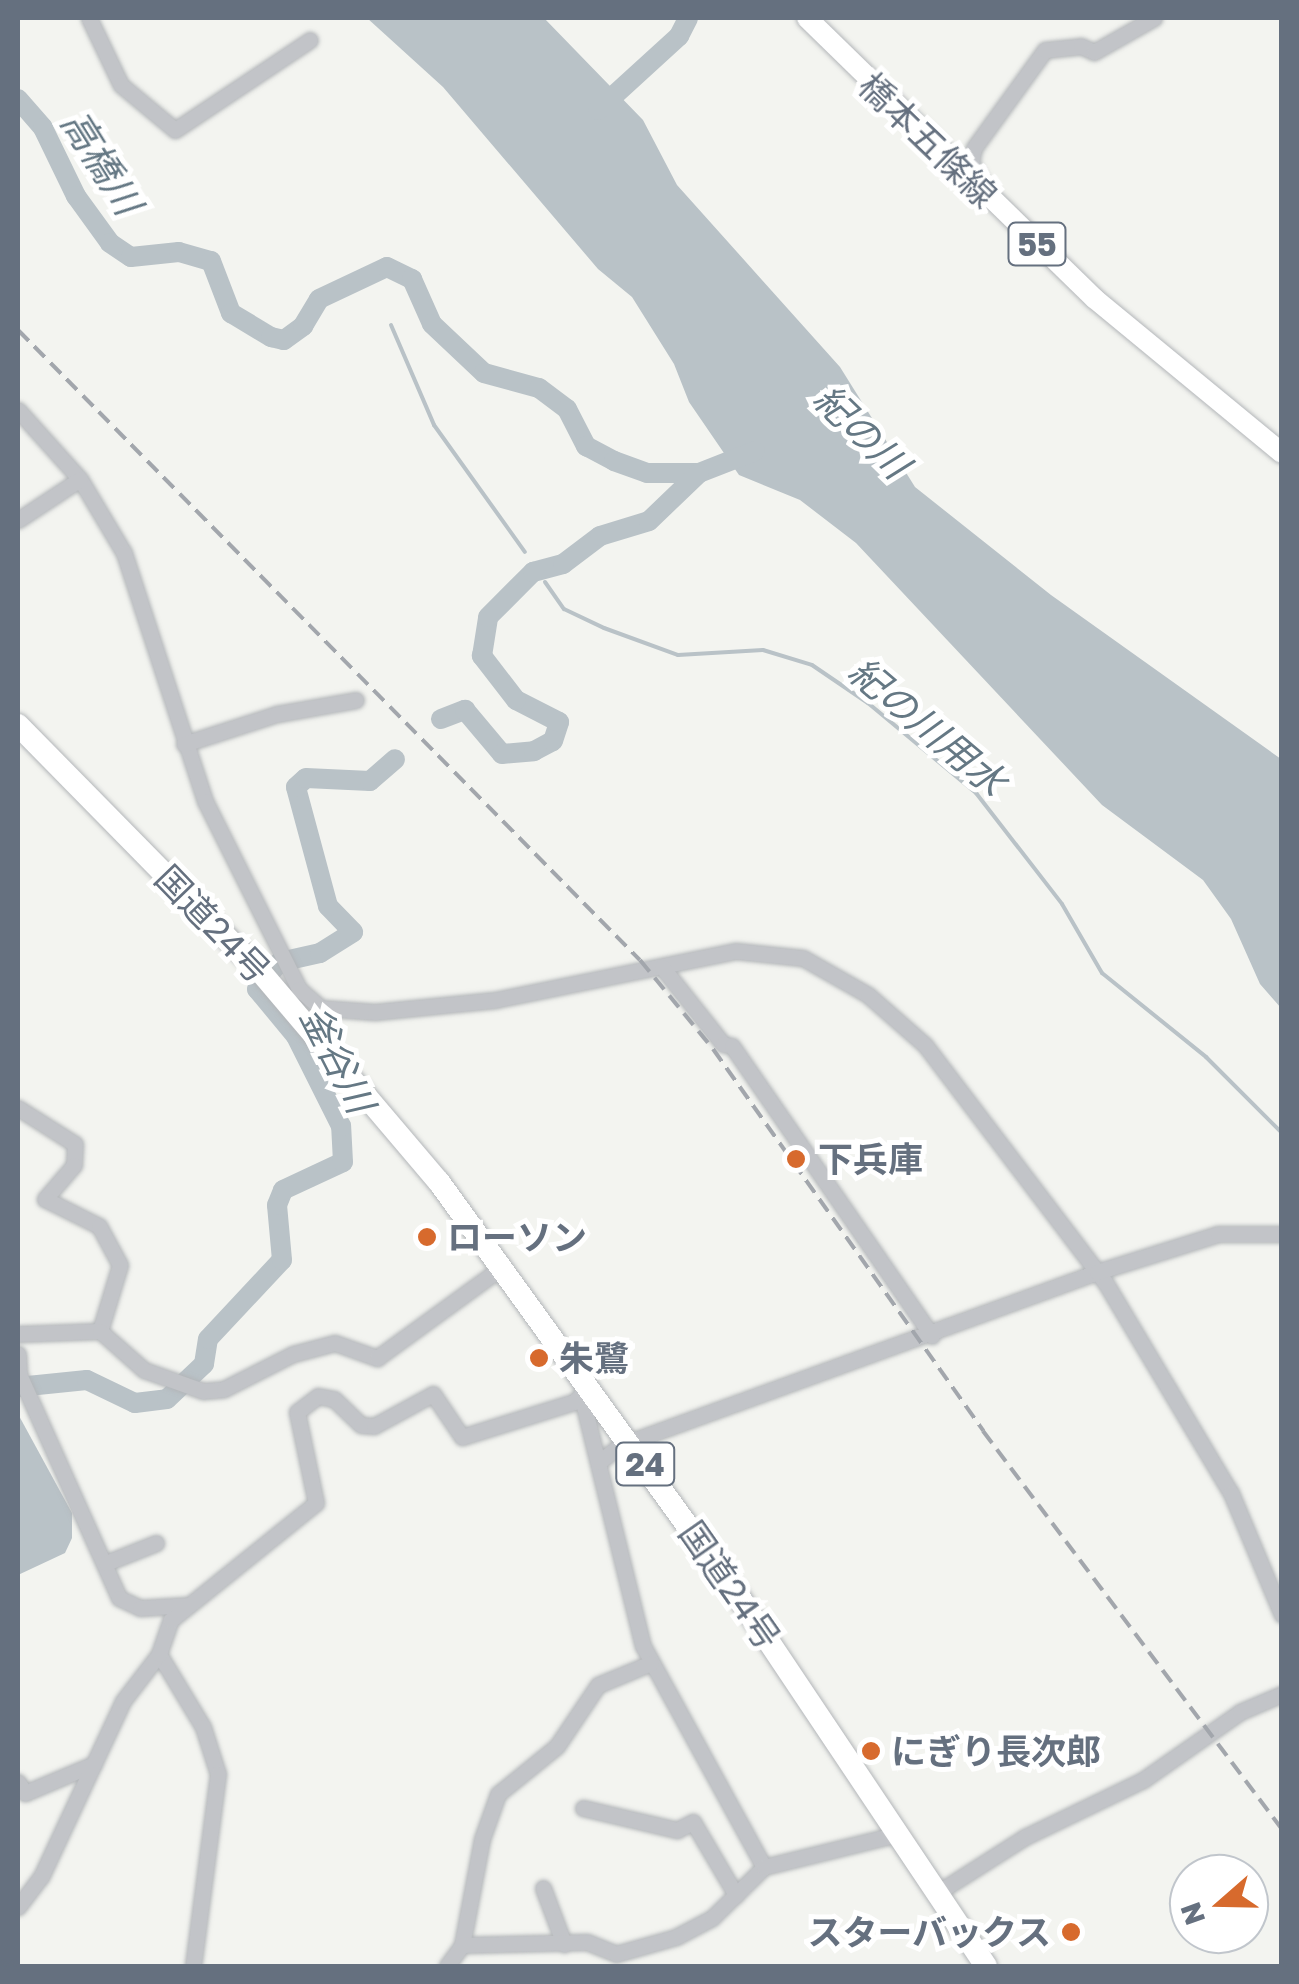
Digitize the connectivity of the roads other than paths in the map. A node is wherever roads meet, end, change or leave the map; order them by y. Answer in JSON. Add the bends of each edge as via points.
{"nodes":[{"id":1,"x":89,"y":18,"type":"edge"},
{"id":2,"x":807,"y":18,"type":"edge"},
{"id":3,"x":1154,"y":18,"type":"edge"},
{"id":4,"x":310,"y":40,"type":"dead end"},
{"id":5,"x":981,"y":191,"type":"junction"},
{"id":6,"x":18,"y":410,"type":"edge"},
{"id":7,"x":1282,"y":453,"type":"edge"},
{"id":8,"x":80,"y":479,"type":"junction"},
{"id":9,"x":18,"y":520,"type":"edge"},
{"id":10,"x":356,"y":700,"type":"dead end"},
{"id":11,"x":18,"y":724,"type":"edge"},
{"id":12,"x":184,"y":744,"type":"junction"},
{"id":13,"x":662,"y":967,"type":"junction"},
{"id":14,"x":18,"y":1108,"type":"edge"},
{"id":15,"x":1282,"y":1234,"type":"edge"},
{"id":16,"x":502,"y":1268,"type":"junction"},
{"id":17,"x":1097,"y":1272,"type":"junction"},
{"id":18,"x":100,"y":1331,"type":"junction"},
{"id":19,"x":18,"y":1334,"type":"edge"},
{"id":20,"x":932,"y":1336,"type":"junction"},
{"id":21,"x":18,"y":1354,"type":"edge"},
{"id":22,"x":585,"y":1390,"type":"junction"},
{"id":23,"x":630,"y":1442,"type":"junction"},
{"id":24,"x":599,"y":1462,"type":"junction"},
{"id":25,"x":156,"y":1544,"type":"dead end"},
{"id":26,"x":106,"y":1564,"type":"junction"},
{"id":27,"x":189,"y":1605,"type":"junction"},
{"id":28,"x":1282,"y":1615,"type":"edge"},
{"id":29,"x":160,"y":1654,"type":"junction"},
{"id":30,"x":651,"y":1663,"type":"junction"},
{"id":31,"x":1282,"y":1694,"type":"edge"},
{"id":32,"x":94,"y":1764,"type":"junction"},
{"id":33,"x":18,"y":1782,"type":"edge"},
{"id":34,"x":582,"y":1808,"type":"dead end"},
{"id":35,"x":898,"y":1834,"type":"junction"},
{"id":36,"x":764,"y":1867,"type":"junction"},
{"id":37,"x":543,"y":1888,"type":"dead end"},
{"id":38,"x":937,"y":1892,"type":"junction"},
{"id":39,"x":736,"y":1895,"type":"junction"},
{"id":40,"x":18,"y":1907,"type":"edge"},
{"id":41,"x":564,"y":1944,"type":"junction"},
{"id":42,"x":462,"y":1945,"type":"junction"},
{"id":43,"x":193,"y":1966,"type":"edge"},
{"id":44,"x":448,"y":1966,"type":"edge"},
{"id":45,"x":986,"y":1966,"type":"edge"}],
"edges":[{"from":1,"to":4,"type":"street","via":[[121,85],[176,130]]},
{"from":2,"to":5,"type":"main road","name":"橋本五條線","number":"55"},
{"from":3,"to":5,"type":"street","via":[[1094,52],[1081,46],[1045,50],[974,148]]},
{"from":5,"to":7,"type":"main road","name":"橋本五條線","number":"55","via":[[1095,298]]},
{"from":6,"to":8,"type":"street"},
{"from":8,"to":9,"type":"street"},
{"from":8,"to":12,"type":"street","via":[[134,577]]},
{"from":10,"to":12,"type":"street","via":[[278,714]]},
{"from":11,"to":16,"type":"highway","name":"国道24号","number":"24","via":[[266,978],[383,1113]]},
{"from":12,"to":13,"type":"street","via":[[298,989],[321,1008],[375,1012],[495,1000]]},
{"from":13,"to":17,"type":"street","via":[[722,952],[803,958],[868,994],[924,1044]]},
{"from":13,"to":20,"type":"street","via":[[723,1044],[732,1046]]},
{"from":14,"to":18,"type":"street","via":[[75,1144],[74,1166],[45,1199],[99,1226],[120,1265]]},
{"from":15,"to":17,"type":"street","via":[[1218,1234]]},
{"from":16,"to":18,"type":"street","via":[[376,1358],[335,1343],[293,1354],[224,1390],[144,1370]]},
{"from":16,"to":22,"type":"highway","name":"国道24号","number":"24"},
{"from":17,"to":20,"type":"street"},
{"from":17,"to":28,"type":"street","via":[[1231,1494]]},
{"from":18,"to":19,"type":"street"},
{"from":20,"to":23,"type":"street"},
{"from":21,"to":26,"type":"street","via":[[19,1374]]},
{"from":22,"to":23,"type":"highway","name":"国道24号","number":"24"},
{"from":22,"to":24,"type":"street"},
{"from":22,"to":27,"type":"street","via":[[574,1402],[462,1437],[433,1394],[374,1426],[318,1396],[296,1412],[316,1503]]},
{"from":23,"to":24,"type":"street"},
{"from":23,"to":35,"type":"highway","name":"国道24号","number":"24"},
{"from":24,"to":30,"type":"street"},
{"from":25,"to":26,"type":"street"},
{"from":26,"to":27,"type":"street","via":[[119,1598],[140,1608]]},
{"from":27,"to":29,"type":"street","via":[[171,1620]]},
{"from":29,"to":32,"type":"street","via":[[123,1702]]},
{"from":29,"to":43,"type":"street","via":[[203,1727],[218,1774]]},
{"from":30,"to":36,"type":"street"},
{"from":30,"to":42,"type":"street","via":[[598,1685],[557,1746],[498,1794],[482,1839]]},
{"from":31,"to":38,"type":"street","via":[[1240,1712],[1143,1780]]},
{"from":32,"to":33,"type":"street","via":[[25,1793]]},
{"from":32,"to":40,"type":"street","via":[[41,1877]]},
{"from":34,"to":39,"type":"street","via":[[676,1830],[693,1822]]},
{"from":35,"to":36,"type":"street"},
{"from":35,"to":38,"type":"highway","name":"国道24号","number":"24"},
{"from":36,"to":39,"type":"street"},
{"from":37,"to":41,"type":"street"},
{"from":38,"to":45,"type":"highway","name":"国道24号","number":"24"},
{"from":39,"to":41,"type":"street","via":[[676,1937],[616,1954],[586,1942]]},
{"from":41,"to":42,"type":"street"},
{"from":42,"to":44,"type":"street"}]}
